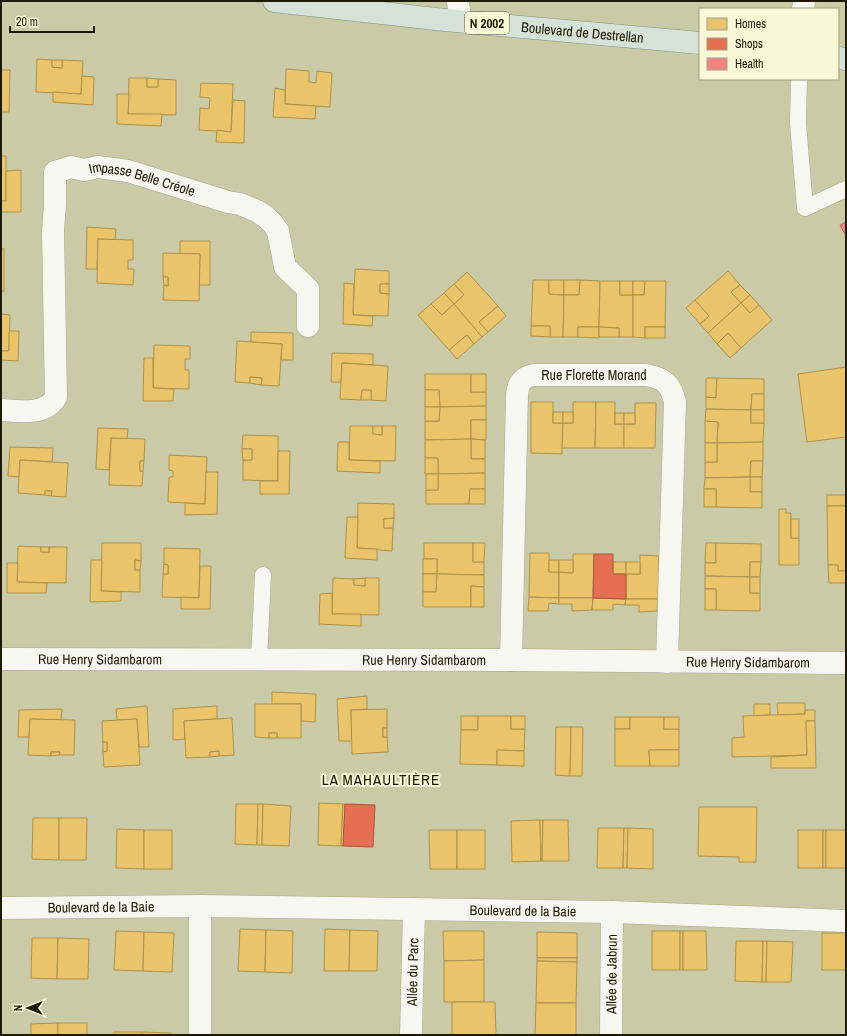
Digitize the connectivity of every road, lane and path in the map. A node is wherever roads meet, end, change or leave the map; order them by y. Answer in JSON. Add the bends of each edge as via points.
{"nodes":[{"id":1,"x":274,"y":1,"type":"edge"},
{"id":2,"x":459,"y":11,"type":"edge"},
{"id":3,"x":699,"y":43,"type":"edge"},
{"id":4,"x":799,"y":80,"type":"edge"},
{"id":5,"x":846,"y":189,"type":"edge"},
{"id":6,"x":308,"y":326,"type":"dead end"},
{"id":7,"x":1,"y":410,"type":"edge"},
{"id":8,"x":263,"y":575,"type":"dead end"},
{"id":9,"x":1,"y":660,"type":"edge"},
{"id":10,"x":259,"y":660,"type":"junction"},
{"id":11,"x":511,"y":660,"type":"junction"},
{"id":12,"x":667,"y":662,"type":"junction"},
{"id":13,"x":846,"y":663,"type":"edge"},
{"id":14,"x":200,"y":906,"type":"junction"},
{"id":15,"x":1,"y":908,"type":"edge"},
{"id":16,"x":414,"y":909,"type":"junction"},
{"id":17,"x":612,"y":912,"type":"junction"},
{"id":18,"x":846,"y":921,"type":"edge"},
{"id":19,"x":200,"y":1035,"type":"edge"},
{"id":20,"x":411,"y":1035,"type":"edge"},
{"id":21,"x":611,"y":1035,"type":"edge"}],
"edges":[{"from":1,"to":2,"type":"main road","name":"Boulevard de Destrellan","number":"N 2002"},
{"from":2,"to":3,"type":"main road","name":"Boulevard de Destrellan","number":"N 2002"},
{"from":4,"to":5,"type":"lane","via":[[798,123],[804,208]]},
{"from":6,"to":7,"type":"street","name":"Impasse Belle Créole","via":[[308,289],[285,267],[278,231],[266,217],[240,204],[128,171],[98,167],[84,170],[71,167],[55,172],[53,231],[56,397],[46,407],[37,411]]},
{"from":8,"to":10,"type":"lane"},
{"from":9,"to":10,"type":"street","name":"Rue Henry Sidambarom"},
{"from":10,"to":11,"type":"street","name":"Rue Henry Sidambarom"},
{"from":11,"to":12,"type":"street","name":"Rue Henry Sidambarom"},
{"from":11,"to":12,"type":"street","name":"Rue Florette Morand","via":[[519,383],[534,375],[646,375],[665,382],[670,387],[675,402]]},
{"from":12,"to":13,"type":"street","name":"Rue Henry Sidambarom"},
{"from":14,"to":15,"type":"street","name":"Boulevard de la Baie"},
{"from":14,"to":16,"type":"street","name":"Boulevard de la Baie"},
{"from":14,"to":19,"type":"street"},
{"from":16,"to":17,"type":"street","name":"Boulevard de la Baie"},
{"from":16,"to":20,"type":"street","name":"Allée du Parc"},
{"from":17,"to":18,"type":"street","name":"Boulevard de la Baie"},
{"from":17,"to":21,"type":"street","name":"Allée de Jabrun"}]}
